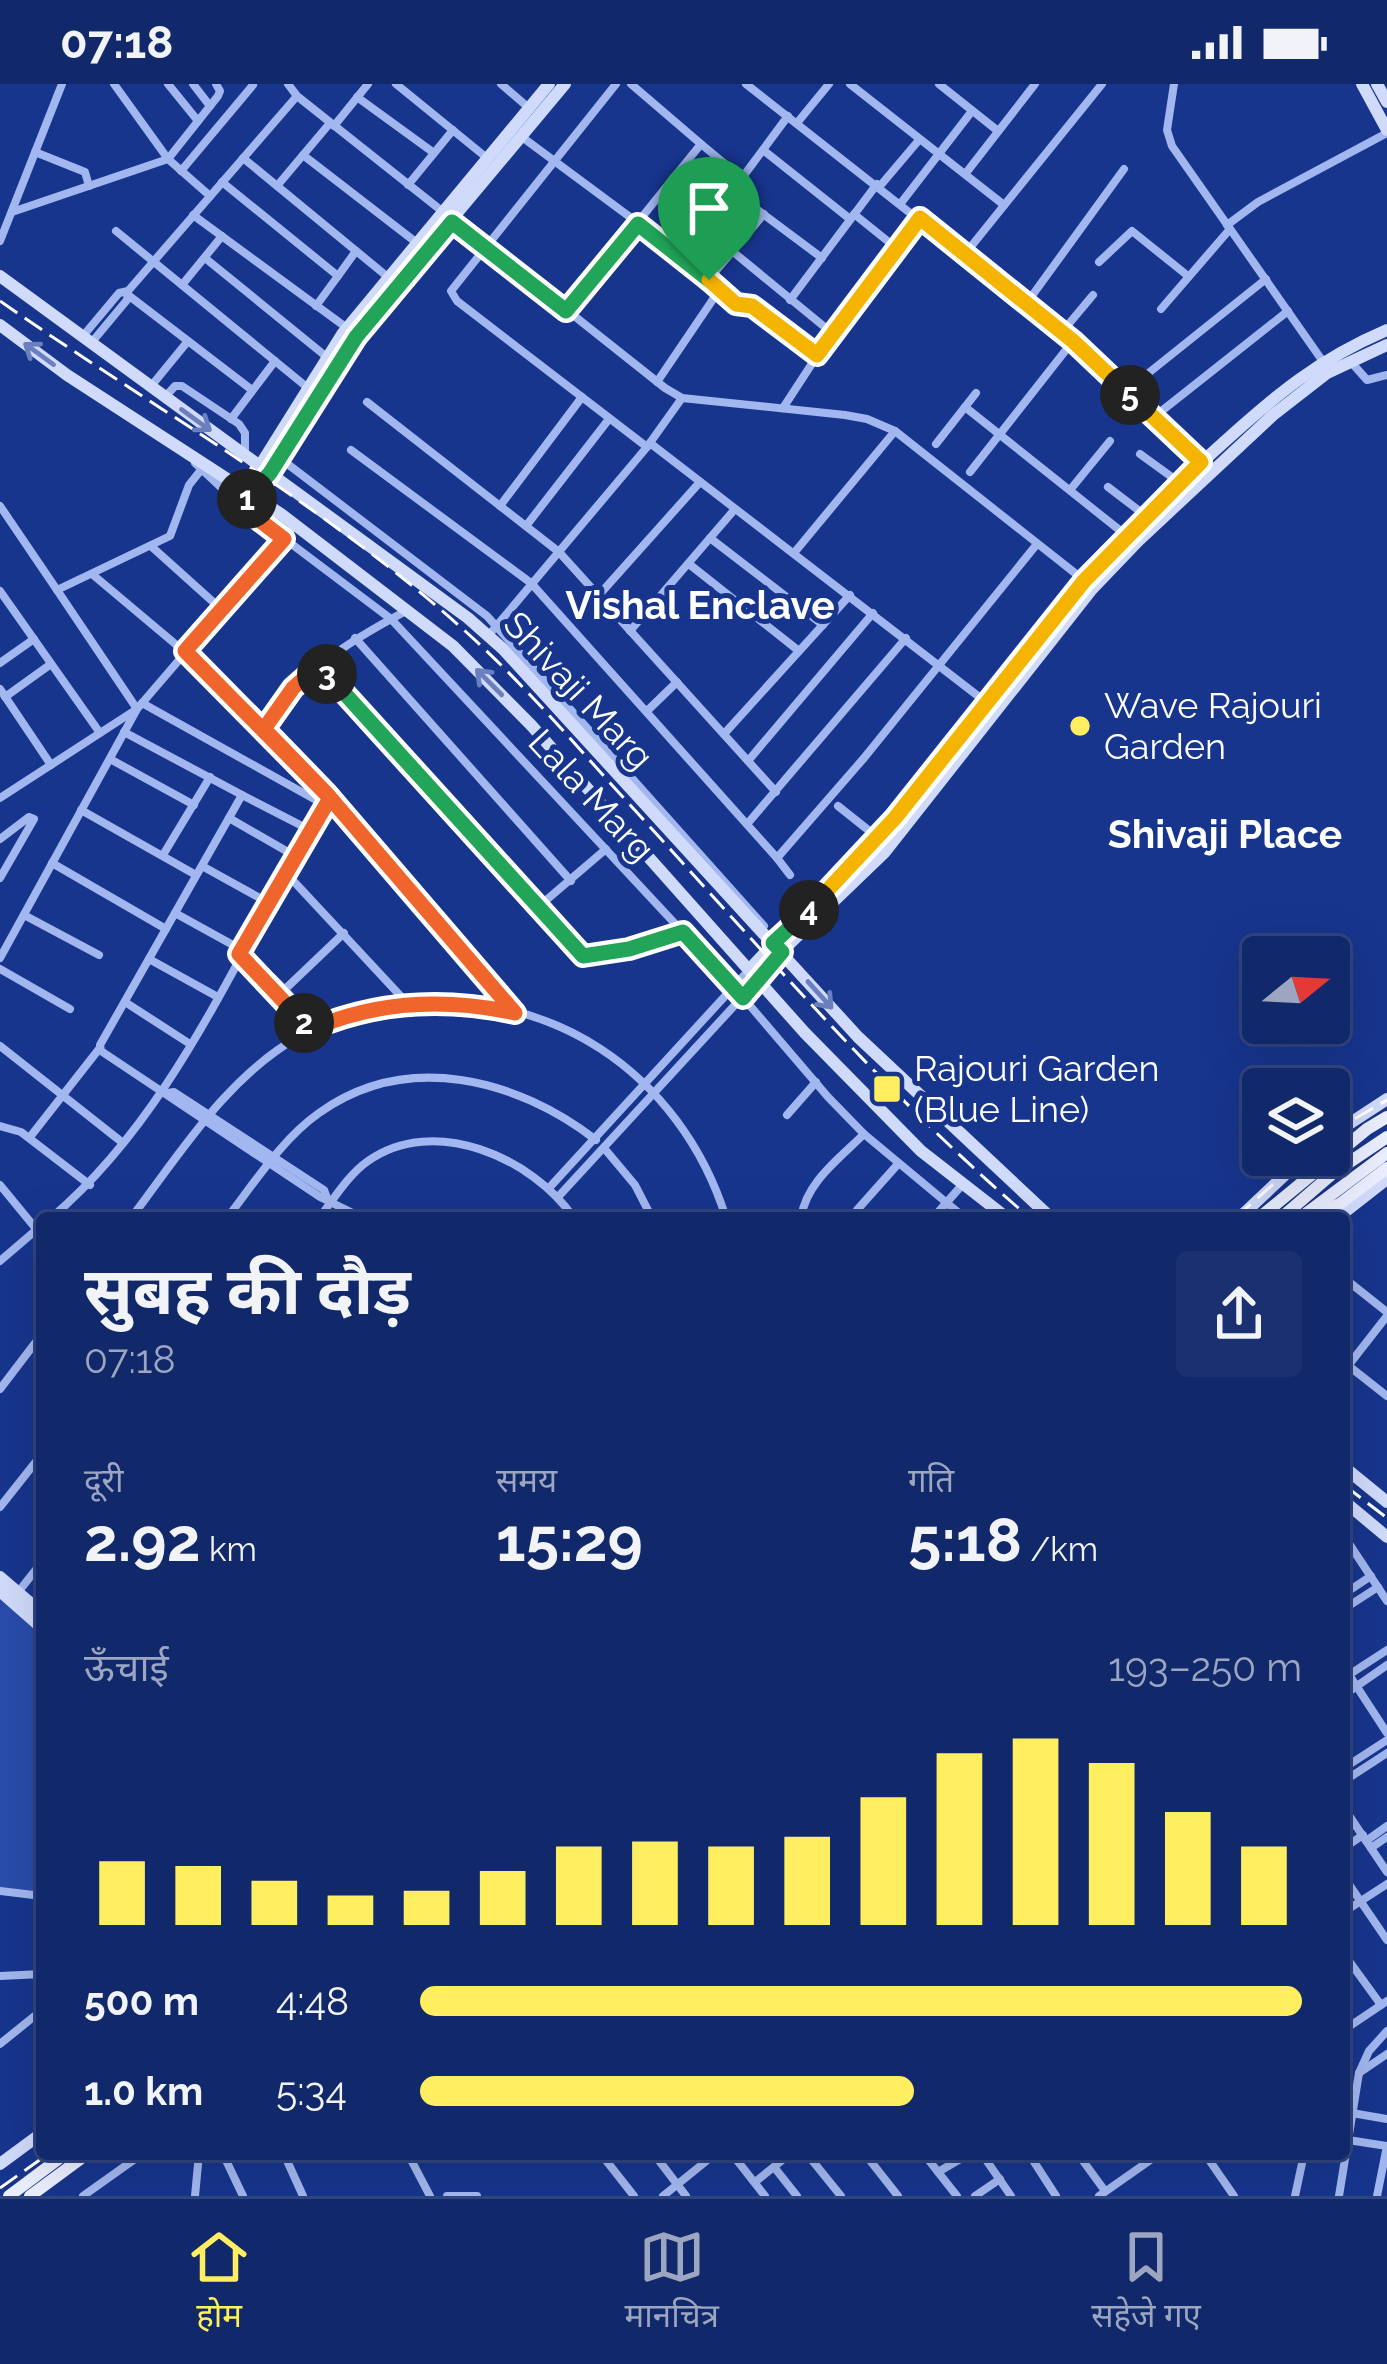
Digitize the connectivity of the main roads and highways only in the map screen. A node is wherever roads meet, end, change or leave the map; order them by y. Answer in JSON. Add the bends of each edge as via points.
{"nodes":[{"id":1,"x":549,"y":84,"type":"edge"},
{"id":2,"x":565,"y":84,"type":"edge"},
{"id":3,"x":1362,"y":84,"type":"edge"},
{"id":4,"x":1377,"y":84,"type":"edge"},
{"id":5,"x":1387,"y":102,"type":"edge"},
{"id":6,"x":1387,"y":132,"type":"edge"},
{"id":7,"x":447,"y":217,"type":"junction"},
{"id":8,"x":0,"y":276,"type":"edge"},
{"id":9,"x":2,"y":329,"type":"edge"},
{"id":10,"x":1387,"y":330,"type":"edge"},
{"id":11,"x":1387,"y":345,"type":"edge"},
{"id":12,"x":1325,"y":366,"type":"junction"},
{"id":13,"x":264,"y":470,"type":"junction"},
{"id":14,"x":252,"y":493,"type":"junction"},
{"id":15,"x":1135,"y":533,"type":"junction"},
{"id":16,"x":900,"y":823,"type":"junction"},
{"id":17,"x":777,"y":947,"type":"junction"},
{"id":18,"x":758,"y":981,"type":"junction"},
{"id":19,"x":1387,"y":1099,"type":"edge"},
{"id":20,"x":1387,"y":1118,"type":"edge"},
{"id":21,"x":1350,"y":1123,"type":"edge"},
{"id":22,"x":1387,"y":1137,"type":"edge"},
{"id":23,"x":1387,"y":1153,"type":"edge"},
{"id":24,"x":1387,"y":1168,"type":"edge"},
{"id":25,"x":1284,"y":1176,"type":"edge"},
{"id":26,"x":1387,"y":1179,"type":"edge"},
{"id":27,"x":999,"y":1212,"type":"edge"},
{"id":28,"x":1045,"y":1212,"type":"edge"},
{"id":29,"x":1245,"y":1212,"type":"edge"},
{"id":30,"x":1265,"y":1212,"type":"edge"},
{"id":31,"x":1287,"y":1212,"type":"edge"},
{"id":32,"x":1308,"y":1212,"type":"edge"},
{"id":33,"x":1324,"y":1212,"type":"edge"},
{"id":34,"x":1345,"y":1212,"type":"edge"},
{"id":35,"x":1350,"y":1472,"type":"edge"},
{"id":36,"x":1387,"y":1502,"type":"edge"},
{"id":37,"x":1350,"y":1506,"type":"edge"},
{"id":38,"x":1387,"y":1537,"type":"edge"},
{"id":39,"x":0,"y":1577,"type":"edge"},
{"id":40,"x":0,"y":1591,"type":"edge"},
{"id":41,"x":36,"y":1608,"type":"edge"},
{"id":42,"x":36,"y":1623,"type":"edge"},
{"id":43,"x":36,"y":2137,"type":"edge"},
{"id":44,"x":57,"y":2160,"type":"edge"},
{"id":45,"x":79,"y":2160,"type":"edge"},
{"id":46,"x":0,"y":2164,"type":"edge"},
{"id":47,"x":9,"y":2196,"type":"edge"},
{"id":48,"x":30,"y":2196,"type":"edge"}],
"edges":[{"from":1,"to":7,"type":"main road"},
{"from":2,"to":7,"type":"main road"},
{"from":3,"to":6,"type":"main road"},
{"from":4,"to":5,"type":"main road"},
{"from":7,"to":13,"type":"main road"},
{"from":7,"to":13,"type":"main road","via":[[347,328]]},
{"from":8,"to":13,"type":"main road","name":"Shivaji Marg","one_way":true},
{"from":14,"to":9,"type":"main road","name":"Shivaji Marg","one_way":true},
{"from":10,"to":12,"type":"main road"},
{"from":11,"to":12,"type":"main road"},
{"from":12,"to":15,"type":"main road"},
{"from":12,"to":15,"type":"main road","via":[[1201,462]]},
{"from":13,"to":14,"type":"main road"},
{"from":13,"to":17,"type":"main road","name":"Shivaji Marg","via":[[491,631]]},
{"from":18,"to":14,"type":"main road","name":"Shivaji Marg","one_way":true,"via":[[452,646]]},
{"from":15,"to":16,"type":"main road"},
{"from":16,"to":17,"type":"main road"},
{"from":16,"to":17,"type":"main road","via":[[873,866]]},
{"from":17,"to":18,"type":"main road"},
{"from":17,"to":28,"type":"main road","name":"Shivaji Marg","one_way":true,"via":[[858,1037]]},
{"from":18,"to":27,"type":"main road","name":"Shivaji Marg","via":[[921,1151]]},
{"from":19,"to":21,"type":"main road"},
{"from":20,"to":30,"type":"main road"},
{"from":22,"to":31,"type":"main road"},
{"from":23,"to":32,"type":"main road"},
{"from":24,"to":33,"type":"main road"},
{"from":25,"to":29,"type":"main road"},
{"from":26,"to":34,"type":"main road"},
{"from":35,"to":36,"type":"main road"},
{"from":37,"to":38,"type":"main road"},
{"from":39,"to":41,"type":"main road"},
{"from":40,"to":42,"type":"main road"},
{"from":43,"to":46,"type":"main road"},
{"from":44,"to":47,"type":"main road"},
{"from":45,"to":48,"type":"main road"}]}
